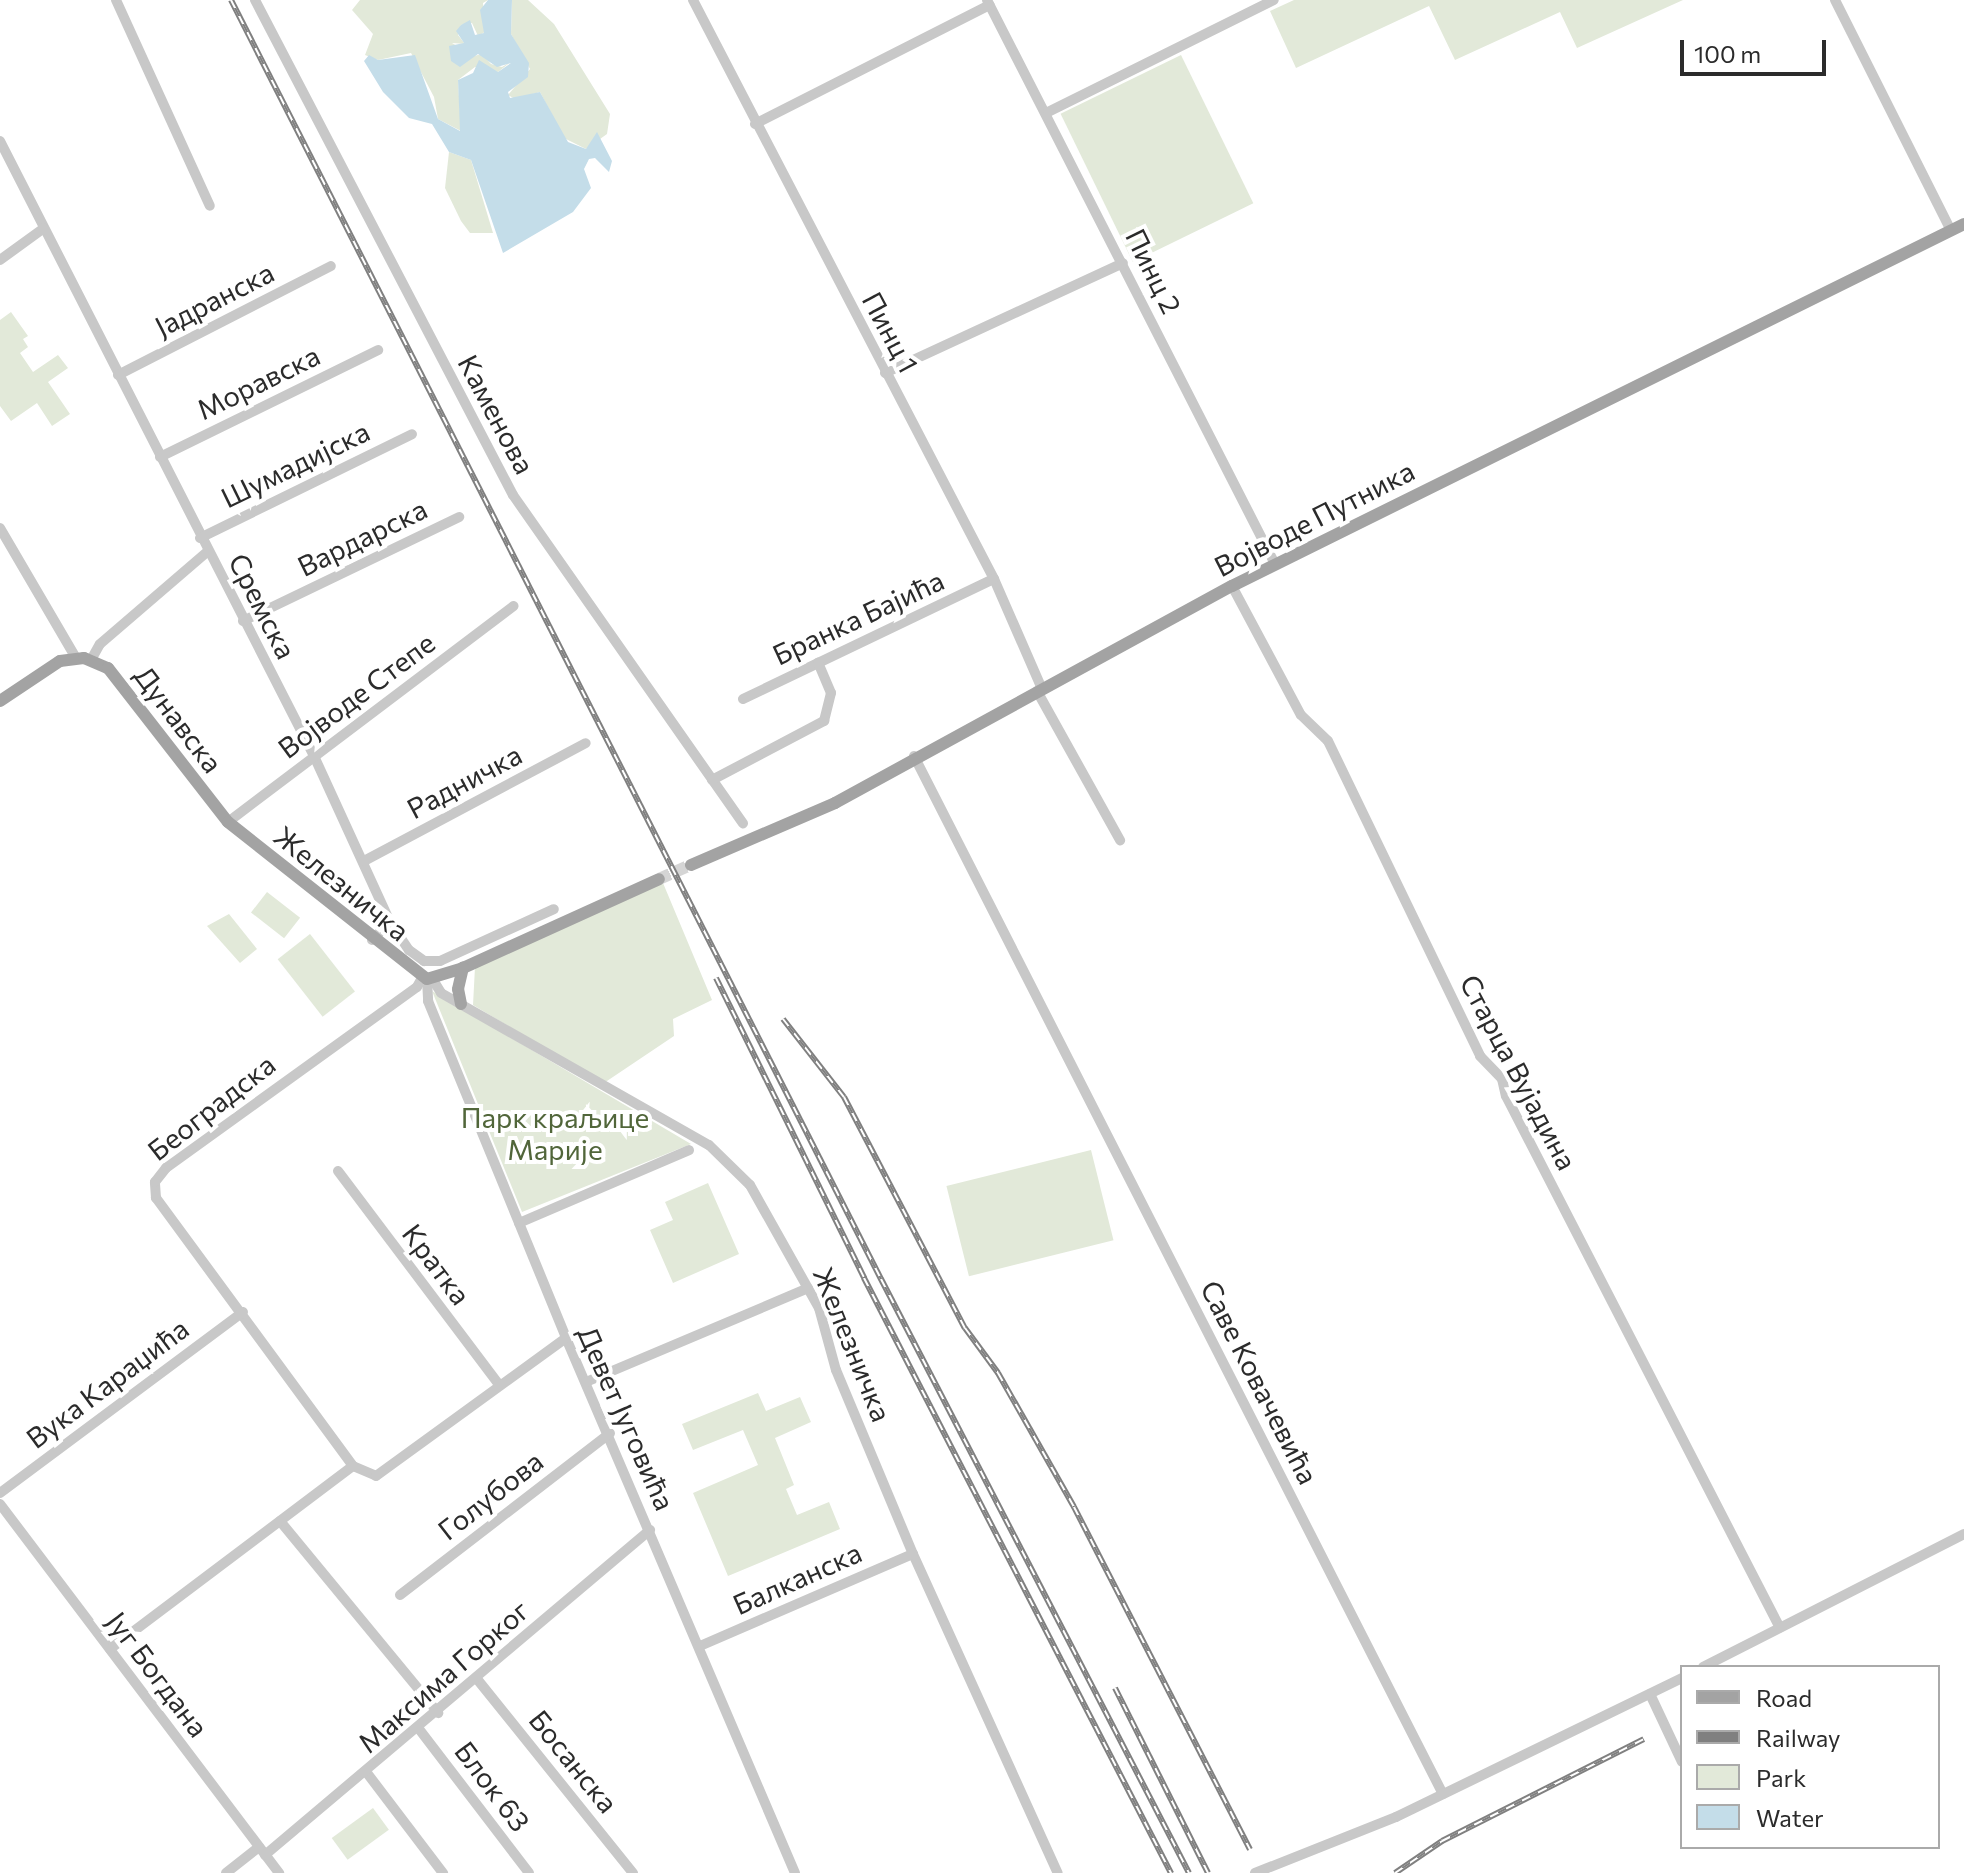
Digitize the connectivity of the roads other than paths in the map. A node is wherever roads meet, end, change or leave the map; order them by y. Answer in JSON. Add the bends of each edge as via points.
{"nodes":[{"id":1,"x":116,"y":0,"type":"edge"},
{"id":2,"x":255,"y":0,"type":"edge"},
{"id":3,"x":693,"y":0,"type":"edge"},
{"id":4,"x":1274,"y":0,"type":"edge"},
{"id":5,"x":1835,"y":0,"type":"edge"},
{"id":6,"x":989,"y":3,"type":"edge"},
{"id":7,"x":1048,"y":112,"type":"junction"},
{"id":8,"x":755,"y":124,"type":"junction"},
{"id":9,"x":0,"y":141,"type":"edge"},
{"id":10,"x":210,"y":206,"type":"dead end"},
{"id":11,"x":1964,"y":224,"type":"edge"},
{"id":12,"x":44,"y":228,"type":"junction"},
{"id":13,"x":1951,"y":231,"type":"junction"},
{"id":14,"x":0,"y":260,"type":"edge"},
{"id":15,"x":1123,"y":263,"type":"junction"},
{"id":16,"x":331,"y":266,"type":"dead end"},
{"id":17,"x":378,"y":350,"type":"dead end"},
{"id":18,"x":885,"y":373,"type":"junction"},
{"id":19,"x":118,"y":375,"type":"junction"},
{"id":20,"x":412,"y":434,"type":"dead end"},
{"id":21,"x":160,"y":457,"type":"junction"},
{"id":22,"x":459,"y":517,"type":"dead end"},
{"id":23,"x":0,"y":528,"type":"edge"},
{"id":24,"x":200,"y":538,"type":"junction"},
{"id":25,"x":208,"y":551,"type":"junction"},
{"id":26,"x":1275,"y":564,"type":"junction"},
{"id":27,"x":994,"y":579,"type":"junction"},
{"id":28,"x":1232,"y":586,"type":"junction"},
{"id":29,"x":514,"y":606,"type":"dead end"},
{"id":30,"x":243,"y":621,"type":"junction"},
{"id":31,"x":76,"y":658,"type":"junction"},
{"id":32,"x":91,"y":660,"type":"junction"},
{"id":33,"x":818,"y":663,"type":"junction"},
{"id":34,"x":1040,"y":690,"type":"junction"},
{"id":35,"x":743,"y":699,"type":"dead end"},
{"id":36,"x":0,"y":701,"type":"edge"},
{"id":37,"x":586,"y":743,"type":"dead end"},
{"id":38,"x":314,"y":756,"type":"junction"},
{"id":39,"x":914,"y":756,"type":"junction"},
{"id":40,"x":712,"y":780,"type":"junction"},
{"id":41,"x":228,"y":822,"type":"junction"},
{"id":42,"x":743,"y":824,"type":"dead end"},
{"id":43,"x":1120,"y":840,"type":"dead end"},
{"id":44,"x":364,"y":861,"type":"junction"},
{"id":45,"x":691,"y":865,"type":"tunnel mouth"},
{"id":46,"x":659,"y":879,"type":"tunnel mouth"},
{"id":47,"x":554,"y":909,"type":"dead end"},
{"id":48,"x":390,"y":922,"type":"junction"},
{"id":49,"x":372,"y":940,"type":"junction"},
{"id":50,"x":463,"y":968,"type":"junction"},
{"id":51,"x":428,"y":979,"type":"junction"},
{"id":52,"x":461,"y":1004,"type":"junction"},
{"id":53,"x":689,"y":1150,"type":"dead end"},
{"id":54,"x":338,"y":1171,"type":"dead end"},
{"id":55,"x":519,"y":1223,"type":"junction"},
{"id":56,"x":808,"y":1288,"type":"junction"},
{"id":57,"x":243,"y":1312,"type":"junction"},
{"id":58,"x":566,"y":1338,"type":"junction"},
{"id":59,"x":586,"y":1382,"type":"junction"},
{"id":60,"x":499,"y":1385,"type":"junction"},
{"id":61,"x":610,"y":1433,"type":"junction"},
{"id":62,"x":353,"y":1466,"type":"junction"},
{"id":63,"x":0,"y":1493,"type":"edge"},
{"id":64,"x":0,"y":1504,"type":"edge"},
{"id":65,"x":280,"y":1521,"type":"junction"},
{"id":66,"x":650,"y":1530,"type":"junction"},
{"id":67,"x":1964,"y":1534,"type":"edge"},
{"id":68,"x":913,"y":1554,"type":"junction"},
{"id":69,"x":400,"y":1595,"type":"dead end"},
{"id":70,"x":1780,"y":1628,"type":"junction"},
{"id":71,"x":700,"y":1646,"type":"junction"},
{"id":72,"x":110,"y":1649,"type":"junction"},
{"id":73,"x":1707,"y":1665,"type":"edge"},
{"id":74,"x":477,"y":1679,"type":"junction"},
{"id":75,"x":1680,"y":1679,"type":"edge"},
{"id":76,"x":1650,"y":1694,"type":"junction"},
{"id":77,"x":438,"y":1713,"type":"junction"},
{"id":78,"x":419,"y":1729,"type":"junction"},
{"id":79,"x":1680,"y":1758,"type":"edge"},
{"id":80,"x":367,"y":1773,"type":"junction"},
{"id":81,"x":1443,"y":1794,"type":"junction"},
{"id":82,"x":262,"y":1851,"type":"junction"},
{"id":83,"x":226,"y":1873,"type":"edge"},
{"id":84,"x":279,"y":1873,"type":"edge"},
{"id":85,"x":443,"y":1873,"type":"edge"},
{"id":86,"x":529,"y":1873,"type":"edge"},
{"id":87,"x":633,"y":1873,"type":"edge"},
{"id":88,"x":795,"y":1873,"type":"edge"},
{"id":89,"x":1058,"y":1873,"type":"edge"},
{"id":90,"x":1255,"y":1873,"type":"edge"}],
"edges":[{"from":1,"to":10,"type":"street"},
{"from":2,"to":40,"type":"street","name":"Каменова","via":[[513,495]]},
{"from":3,"to":8,"type":"street","name":"Пинц 1"},
{"from":4,"to":7,"type":"street"},
{"from":5,"to":13,"type":"street"},
{"from":6,"to":7,"type":"street","name":"Пинц 2"},
{"from":6,"to":8,"type":"street"},
{"from":7,"to":15,"type":"street","name":"Пинц 2"},
{"from":8,"to":18,"type":"street","name":"Пинц 1"},
{"from":9,"to":12,"type":"street","name":"Сремска"},
{"from":11,"to":13,"type":"main road","name":"Војводе Путника"},
{"from":12,"to":14,"type":"street"},
{"from":12,"to":19,"type":"street","name":"Сремска"},
{"from":13,"to":26,"type":"main road","name":"Војводе Путника"},
{"from":15,"to":18,"type":"street"},
{"from":15,"to":26,"type":"street","name":"Пинц 2"},
{"from":16,"to":19,"type":"street","name":"Јадранска"},
{"from":17,"to":21,"type":"street","name":"Моравска"},
{"from":18,"to":27,"type":"street","name":"Пинц 1"},
{"from":19,"to":21,"type":"street","name":"Сремска"},
{"from":20,"to":24,"type":"street","name":"Шумадијска"},
{"from":21,"to":24,"type":"street","name":"Сремска"},
{"from":22,"to":30,"type":"street","name":"Вардарска"},
{"from":23,"to":31,"type":"street"},
{"from":24,"to":25,"type":"street","name":"Сремска"},
{"from":25,"to":30,"type":"street","name":"Сремска"},
{"from":25,"to":32,"type":"street","via":[[100,644]]},
{"from":26,"to":28,"type":"main road","name":"Војводе Путника"},
{"from":27,"to":33,"type":"street","name":"Бранка Бајића"},
{"from":27,"to":34,"type":"street","name":"Пинц 1"},
{"from":28,"to":34,"type":"main road","name":"Војводе Путника"},
{"from":28,"to":70,"type":"street","name":"Старца Вујадина","via":[[1301,715],[1328,741],[1480,1056],[1502,1079],[1506,1096]]},
{"from":29,"to":38,"type":"street","name":"Војводе Степе"},
{"from":30,"to":38,"type":"street","name":"Сремска"},
{"from":31,"to":32,"type":"main road","name":"Дунавска"},
{"from":31,"to":36,"type":"main road","name":"Дунавска","via":[[47,666]]},
{"from":32,"to":41,"type":"main road","name":"Дунавска","via":[[116,674]]},
{"from":33,"to":35,"type":"street","name":"Бранка Бајића"},
{"from":33,"to":40,"type":"street","via":[[831,693],[824,721]]},
{"from":34,"to":39,"type":"main road","name":"Војводе Путника"},
{"from":34,"to":43,"type":"street","name":"Пинц 1"},
{"from":37,"to":44,"type":"street","name":"Радничка"},
{"from":38,"to":41,"type":"street","name":"Војводе Степе"},
{"from":38,"to":44,"type":"street","name":"Сремска"},
{"from":39,"to":45,"type":"main road","name":"Војводе Путника","via":[[835,803]]},
{"from":39,"to":81,"type":"street","name":"Саве Ковачевића"},
{"from":40,"to":42,"type":"street","name":"Каменова"},
{"from":41,"to":49,"type":"main road","name":"Железничка"},
{"from":44,"to":48,"type":"street","name":"Сремска"},
{"from":46,"to":50,"type":"main road"},
{"from":47,"to":48,"type":"street","name":"Сремска","via":[[431,962],[409,950]]},
{"from":48,"to":49,"type":"street"},
{"from":49,"to":51,"type":"main road","name":"Железничка"},
{"from":50,"to":51,"type":"main road"},
{"from":50,"to":52,"type":"main road"},
{"from":51,"to":52,"type":"street","name":"Железничка"},
{"from":51,"to":55,"type":"street","name":"Девет Југовића","via":[[428,1001]]},
{"from":51,"to":57,"type":"street","name":"Београдска","via":[[166,1168],[155,1182],[156,1198]]},
{"from":52,"to":56,"type":"street","name":"Железничка","via":[[709,1145],[750,1185]]},
{"from":53,"to":55,"type":"street"},
{"from":54,"to":60,"type":"street","name":"Кратка"},
{"from":55,"to":58,"type":"street","name":"Девет Југовића"},
{"from":56,"to":59,"type":"street"},
{"from":56,"to":68,"type":"street","name":"Железничка","via":[[832,1344],[836,1370]]},
{"from":57,"to":62,"type":"street","name":"Београдска"},
{"from":57,"to":63,"type":"street","name":"Вука Караџића"},
{"from":58,"to":59,"type":"street","name":"Девет Југовића"},
{"from":58,"to":60,"type":"street"},
{"from":59,"to":61,"type":"street","name":"Девет Југовића"},
{"from":60,"to":62,"type":"street","via":[[376,1476]]},
{"from":61,"to":66,"type":"street","name":"Девет Југовића"},
{"from":61,"to":69,"type":"street","name":"Голубова"},
{"from":62,"to":65,"type":"street"},
{"from":64,"to":72,"type":"street","name":"Југ Богдана"},
{"from":65,"to":72,"type":"street"},
{"from":65,"to":77,"type":"street"},
{"from":66,"to":71,"type":"street","name":"Девет Југовића"},
{"from":66,"to":74,"type":"street","name":"Максима Горког"},
{"from":67,"to":70,"type":"street"},
{"from":68,"to":71,"type":"street","name":"Балканска"},
{"from":68,"to":89,"type":"street","name":"Железничка"},
{"from":70,"to":73,"type":"street"},
{"from":71,"to":88,"type":"street","name":"Девет Југовића"},
{"from":72,"to":82,"type":"street","name":"Југ Богдана"},
{"from":74,"to":77,"type":"street","name":"Максима Горког"},
{"from":74,"to":87,"type":"street","name":"Босанска"},
{"from":75,"to":76,"type":"street"},
{"from":76,"to":79,"type":"street"},
{"from":76,"to":81,"type":"street"},
{"from":77,"to":78,"type":"street","name":"Максима Горког"},
{"from":78,"to":80,"type":"street","name":"Максима Горког"},
{"from":78,"to":86,"type":"street","name":"Блок 63"},
{"from":80,"to":82,"type":"street","name":"Максима Горког"},
{"from":80,"to":85,"type":"street"},
{"from":81,"to":90,"type":"street"},
{"from":82,"to":83,"type":"street","name":"Максима Горког"},
{"from":82,"to":84,"type":"street","name":"Југ Богдана"}]}
